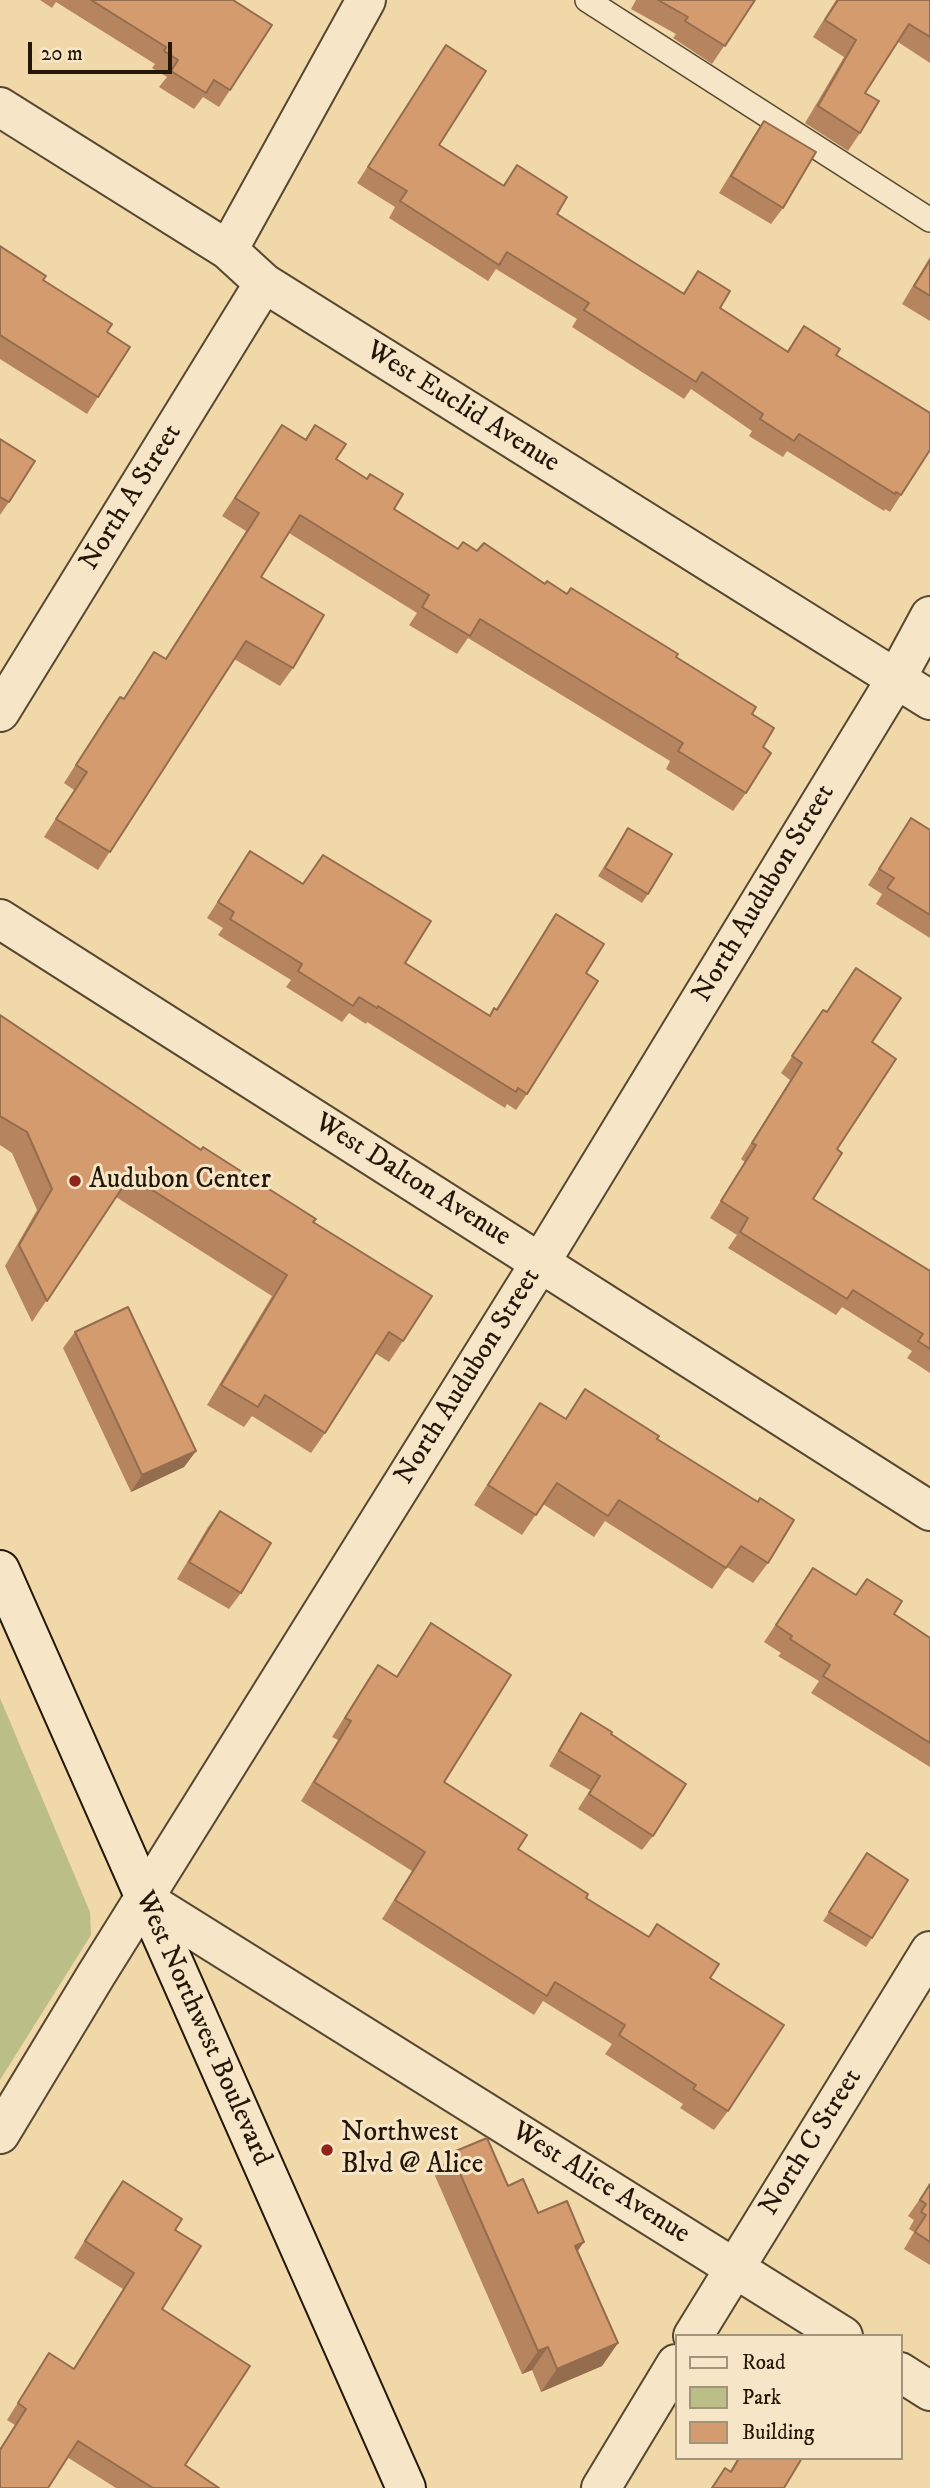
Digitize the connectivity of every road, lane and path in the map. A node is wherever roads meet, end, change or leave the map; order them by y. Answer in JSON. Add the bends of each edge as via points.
{"nodes":[{"id":1,"x":366,"y":0,"type":"edge"},
{"id":2,"x":587,"y":0,"type":"edge"},
{"id":3,"x":0,"y":107,"type":"edge"},
{"id":4,"x":930,"y":220,"type":"edge"},
{"id":5,"x":228,"y":250,"type":"junction"},
{"id":6,"x":264,"y":284,"type":"junction"},
{"id":7,"x":930,"y":616,"type":"edge"},
{"id":8,"x":896,"y":679,"type":"junction"},
{"id":9,"x":930,"y":700,"type":"edge"},
{"id":10,"x":0,"y":712,"type":"edge"},
{"id":11,"x":0,"y":919,"type":"edge"},
{"id":12,"x":540,"y":1263,"type":"junction"},
{"id":13,"x":930,"y":1511,"type":"edge"},
{"id":14,"x":0,"y":1570,"type":"edge"},
{"id":15,"x":144,"y":1899,"type":"junction"},
{"id":16,"x":930,"y":1951,"type":"edge"},
{"id":17,"x":0,"y":2134,"type":"edge"},
{"id":18,"x":735,"y":2268,"type":"junction"},
{"id":19,"x":694,"y":2334,"type":"edge"},
{"id":20,"x":840,"y":2334,"type":"edge"},
{"id":21,"x":674,"y":2367,"type":"edge"},
{"id":22,"x":902,"y":2373,"type":"edge"},
{"id":23,"x":930,"y":2391,"type":"edge"},
{"id":24,"x":405,"y":2488,"type":"edge"},
{"id":25,"x":601,"y":2488,"type":"edge"}],
"edges":[{"from":1,"to":5,"type":"street"},
{"from":2,"to":4,"type":"lane"},
{"from":3,"to":5,"type":"street","name":"West Euclid Avenue"},
{"from":5,"to":6,"type":"street","name":"West Euclid Avenue"},
{"from":6,"to":8,"type":"street","name":"West Euclid Avenue"},
{"from":6,"to":10,"type":"street","name":"North A Street"},
{"from":7,"to":8,"type":"street","name":"North Audubon Street"},
{"from":8,"to":9,"type":"street","name":"West Euclid Avenue"},
{"from":8,"to":12,"type":"street","name":"North Audubon Street"},
{"from":11,"to":12,"type":"street","name":"West Dalton Avenue"},
{"from":12,"to":13,"type":"street","name":"West Dalton Avenue"},
{"from":12,"to":15,"type":"street","name":"North Audubon Street"},
{"from":14,"to":15,"type":"street","name":"West Northwest Boulevard"},
{"from":15,"to":17,"type":"street","name":"North Audubon Street"},
{"from":15,"to":18,"type":"street","name":"West Alice Avenue"},
{"from":15,"to":24,"type":"street","name":"West Northwest Boulevard"},
{"from":16,"to":18,"type":"street","name":"North C Street"},
{"from":18,"to":19,"type":"street","name":"North C Street"},
{"from":18,"to":20,"type":"street","name":"West Alice Avenue"},
{"from":21,"to":25,"type":"street"},
{"from":22,"to":23,"type":"street"}]}
